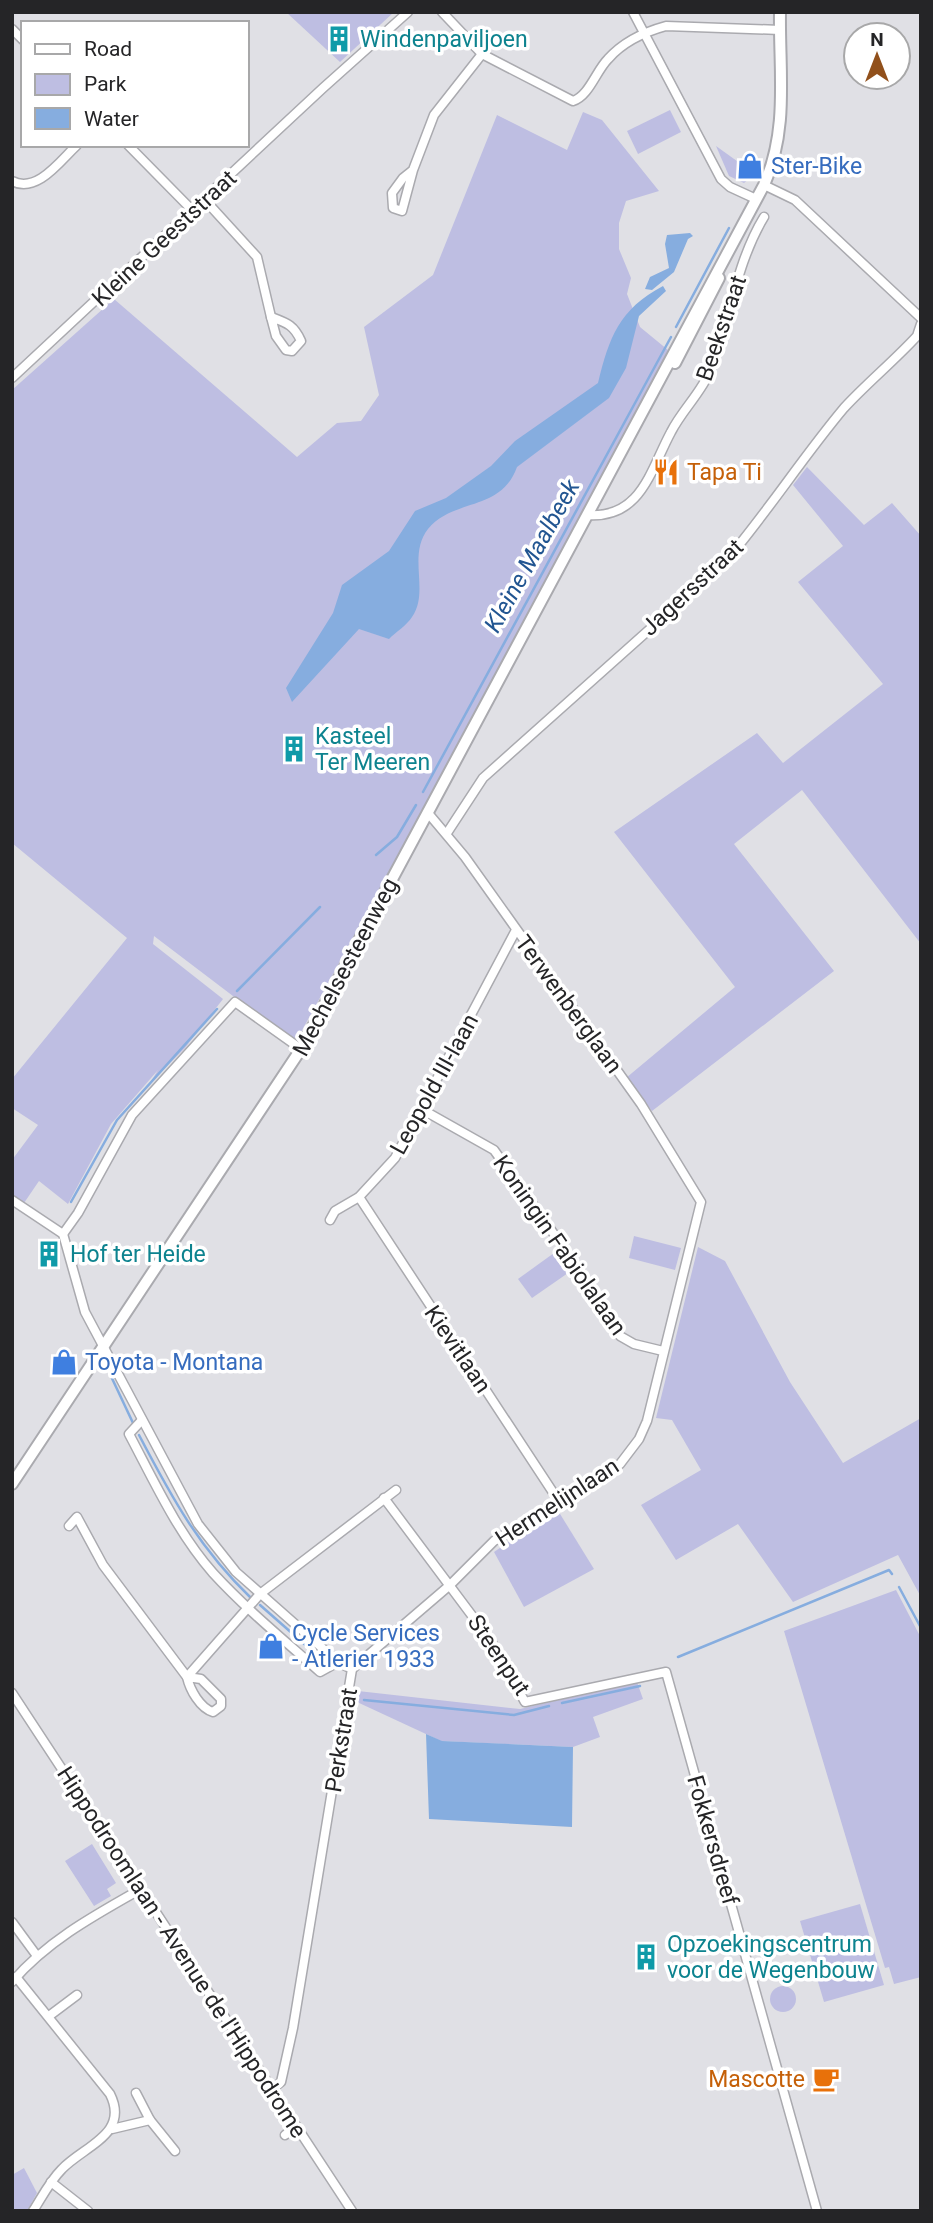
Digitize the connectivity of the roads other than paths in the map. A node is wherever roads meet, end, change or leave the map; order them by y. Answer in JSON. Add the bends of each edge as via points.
{"nodes":[{"id":1,"x":408,"y":12,"type":"edge"},
{"id":2,"x":442,"y":12,"type":"edge"},
{"id":3,"x":634,"y":12,"type":"edge"},
{"id":4,"x":780,"y":12,"type":"edge"},
{"id":5,"x":780,"y":30,"type":"junction"},
{"id":6,"x":644,"y":33,"type":"junction"},
{"id":7,"x":482,"y":54,"type":"junction"},
{"id":8,"x":75,"y":147,"type":"edge"},
{"id":9,"x":130,"y":147,"type":"edge"},
{"id":10,"x":413,"y":170,"type":"junction"},
{"id":11,"x":12,"y":181,"type":"edge"},
{"id":12,"x":764,"y":185,"type":"junction"},
{"id":13,"x":204,"y":199,"type":"junction"},
{"id":14,"x":756,"y":199,"type":"junction"},
{"id":15,"x":192,"y":210,"type":"junction"},
{"id":16,"x":764,"y":217,"type":"dead end"},
{"id":17,"x":271,"y":317,"type":"dead end"},
{"id":18,"x":921,"y":318,"type":"edge"},
{"id":19,"x":921,"y":324,"type":"edge"},
{"id":20,"x":12,"y":378,"type":"edge"},
{"id":21,"x":587,"y":515,"type":"junction"},
{"id":22,"x":428,"y":813,"type":"junction"},
{"id":23,"x":447,"y":833,"type":"junction"},
{"id":24,"x":516,"y":930,"type":"junction"},
{"id":25,"x":301,"y":1049,"type":"junction"},
{"id":26,"x":423,"y":1110,"type":"junction"},
{"id":27,"x":359,"y":1197,"type":"junction"},
{"id":28,"x":12,"y":1200,"type":"edge"},
{"id":29,"x":702,"y":1202,"type":"joint"},
{"id":30,"x":330,"y":1220,"type":"dead end"},
{"id":31,"x":63,"y":1234,"type":"junction"},
{"id":32,"x":104,"y":1348,"type":"junction"},
{"id":33,"x":663,"y":1351,"type":"junction"},
{"id":34,"x":142,"y":1420,"type":"junction"},
{"id":35,"x":12,"y":1484,"type":"edge"},
{"id":36,"x":396,"y":1490,"type":"dead end"},
{"id":37,"x":384,"y":1498,"type":"junction"},
{"id":38,"x":558,"y":1500,"type":"junction"},
{"id":39,"x":69,"y":1526,"type":"dead end"},
{"id":40,"x":450,"y":1585,"type":"junction"},
{"id":41,"x":260,"y":1594,"type":"junction"},
{"id":42,"x":247,"y":1608,"type":"junction"},
{"id":43,"x":338,"y":1662,"type":"junction"},
{"id":44,"x":352,"y":1670,"type":"junction"},
{"id":45,"x":666,"y":1672,"type":"joint"},
{"id":46,"x":187,"y":1677,"type":"junction"},
{"id":47,"x":12,"y":1693,"type":"edge"},
{"id":48,"x":141,"y":1889,"type":"junction"},
{"id":49,"x":12,"y":1922,"type":"edge"},
{"id":50,"x":37,"y":1956,"type":"junction"},
{"id":51,"x":14,"y":1979,"type":"edge"},
{"id":52,"x":77,"y":1995,"type":"dead end"},
{"id":53,"x":49,"y":2016,"type":"junction"},
{"id":54,"x":272,"y":2089,"type":"junction"},
{"id":55,"x":136,"y":2093,"type":"dead end"},
{"id":56,"x":150,"y":2120,"type":"junction"},
{"id":57,"x":296,"y":2126,"type":"junction"},
{"id":58,"x":112,"y":2129,"type":"junction"},
{"id":59,"x":285,"y":2135,"type":"dead end"},
{"id":60,"x":175,"y":2151,"type":"dead end"},
{"id":61,"x":51,"y":2182,"type":"junction"},
{"id":62,"x":33,"y":2211,"type":"edge"},
{"id":63,"x":88,"y":2211,"type":"edge"},
{"id":64,"x":352,"y":2211,"type":"edge"},
{"id":65,"x":817,"y":2211,"type":"edge"}],
"edges":[{"from":1,"to":13,"type":"street","name":"Kleine Geeststraat"},
{"from":2,"to":7,"type":"street"},
{"from":3,"to":6,"type":"street"},
{"from":4,"to":5,"type":"main road","name":"Mechelsesteenweg"},
{"from":5,"to":6,"type":"street","via":[[666,26]]},
{"from":5,"to":12,"type":"main road","name":"Mechelsesteenweg","via":[[781,125]]},
{"from":6,"to":7,"type":"street","via":[[608,58],[577,100],[568,100]]},
{"from":6,"to":14,"type":"street","via":[[721,178]]},
{"from":7,"to":10,"type":"street","via":[[434,115]]},
{"from":8,"to":11,"type":"street","via":[[40,180]]},
{"from":9,"to":15,"type":"street"},
{"from":10,"to":10,"type":"street","via":[[392,193],[397,211],[406,204]]},
{"from":12,"to":14,"type":"main road","name":"Mechelsesteenweg"},
{"from":12,"to":18,"type":"street","via":[[795,200]]},
{"from":13,"to":15,"type":"street","name":"Kleine Geeststraat"},
{"from":13,"to":17,"type":"street","via":[[257,257]]},
{"from":14,"to":21,"type":"main road","name":"Mechelsesteenweg","via":[[713,293]]},
{"from":15,"to":20,"type":"street","name":"Kleine Geeststraat"},
{"from":16,"to":21,"type":"street","name":"Beekstraat","via":[[743,264],[711,369],[672,430],[647,484],[609,516]]},
{"from":19,"to":23,"type":"street","name":"Jagersstraat","via":[[917,336],[846,407],[725,562],[482,778]]},
{"from":21,"to":22,"type":"main road","name":"Mechelsesteenweg"},
{"from":22,"to":23,"type":"street","name":"Terwenberglaan"},
{"from":22,"to":25,"type":"main road","name":"Mechelsesteenweg"},
{"from":23,"to":24,"type":"street","name":"Terwenberglaan"},
{"from":24,"to":26,"type":"street","name":"Leopold III-laan"},
{"from":24,"to":29,"type":"street","name":"Terwenberglaan","via":[[641,1104]]},
{"from":25,"to":31,"type":"street","via":[[235,1002],[132,1115]]},
{"from":25,"to":32,"type":"main road","name":"Mechelsesteenweg"},
{"from":26,"to":27,"type":"street","name":"Leopold III-laan","via":[[395,1158]]},
{"from":26,"to":33,"type":"street","name":"Koningin Fabiolalaan","via":[[494,1150],[581,1272],[620,1336]]},
{"from":27,"to":30,"type":"street","name":"Leopold III-laan","via":[[335,1211]]},
{"from":27,"to":38,"type":"street","name":"Kievitlaan"},
{"from":28,"to":31,"type":"street"},
{"from":29,"to":33,"type":"street","name":"Hermelijnlaan"},
{"from":31,"to":32,"type":"street","name":"Perkstraat","via":[[83,1307]]},
{"from":32,"to":34,"type":"street","name":"Perkstraat"},
{"from":32,"to":35,"type":"main road","name":"Mechelsesteenweg"},
{"from":33,"to":38,"type":"street","name":"Hermelijnlaan","via":[[639,1439],[620,1464]]},
{"from":34,"to":41,"type":"street","name":"Perkstraat","via":[[198,1524]]},
{"from":34,"to":42,"type":"street","via":[[129,1434],[160,1493],[211,1571]]},
{"from":36,"to":37,"type":"street"},
{"from":37,"to":40,"type":"street","name":"Steenput"},
{"from":37,"to":41,"type":"street"},
{"from":38,"to":40,"type":"street","name":"Hermelijnlaan","via":[[494,1541]]},
{"from":39,"to":46,"type":"street","via":[[77,1517],[103,1565]]},
{"from":40,"to":44,"type":"street","name":"Hermelijnlaan"},
{"from":40,"to":45,"type":"street","name":"Steenput","via":[[491,1641],[525,1702]]},
{"from":41,"to":42,"type":"street"},
{"from":41,"to":43,"type":"street","name":"Perkstraat"},
{"from":42,"to":43,"type":"street","via":[[320,1672]]},
{"from":42,"to":46,"type":"street"},
{"from":43,"to":44,"type":"street","name":"Perkstraat"},
{"from":44,"to":54,"type":"street","name":"Perkstraat","via":[[293,2028],[281,2082]]},
{"from":45,"to":65,"type":"street","name":"Fokkersdreef"},
{"from":46,"to":46,"type":"street","via":[[207,1710],[214,1712],[221,1706],[201,1679]]},
{"from":47,"to":48,"type":"street","name":"Hippodroomlaan - Avenue de l'Hippodrome"},
{"from":48,"to":50,"type":"street","via":[[75,1927]]},
{"from":48,"to":54,"type":"street","name":"Hippodroomlaan - Avenue de l'Hippodrome"},
{"from":49,"to":50,"type":"street"},
{"from":50,"to":51,"type":"street"},
{"from":51,"to":53,"type":"street"},
{"from":52,"to":53,"type":"street"},
{"from":53,"to":58,"type":"street","via":[[110,2094],[116,2113]]},
{"from":54,"to":57,"type":"street","name":"Hippodroomlaan - Avenue de l'Hippodrome"},
{"from":55,"to":56,"type":"street"},
{"from":56,"to":58,"type":"street"},
{"from":56,"to":60,"type":"street"},
{"from":57,"to":59,"type":"street"},
{"from":57,"to":64,"type":"street","name":"Hippodroomlaan - Avenue de l'Hippodrome"},
{"from":58,"to":61,"type":"street"},
{"from":61,"to":62,"type":"street"},
{"from":61,"to":63,"type":"street"}]}
